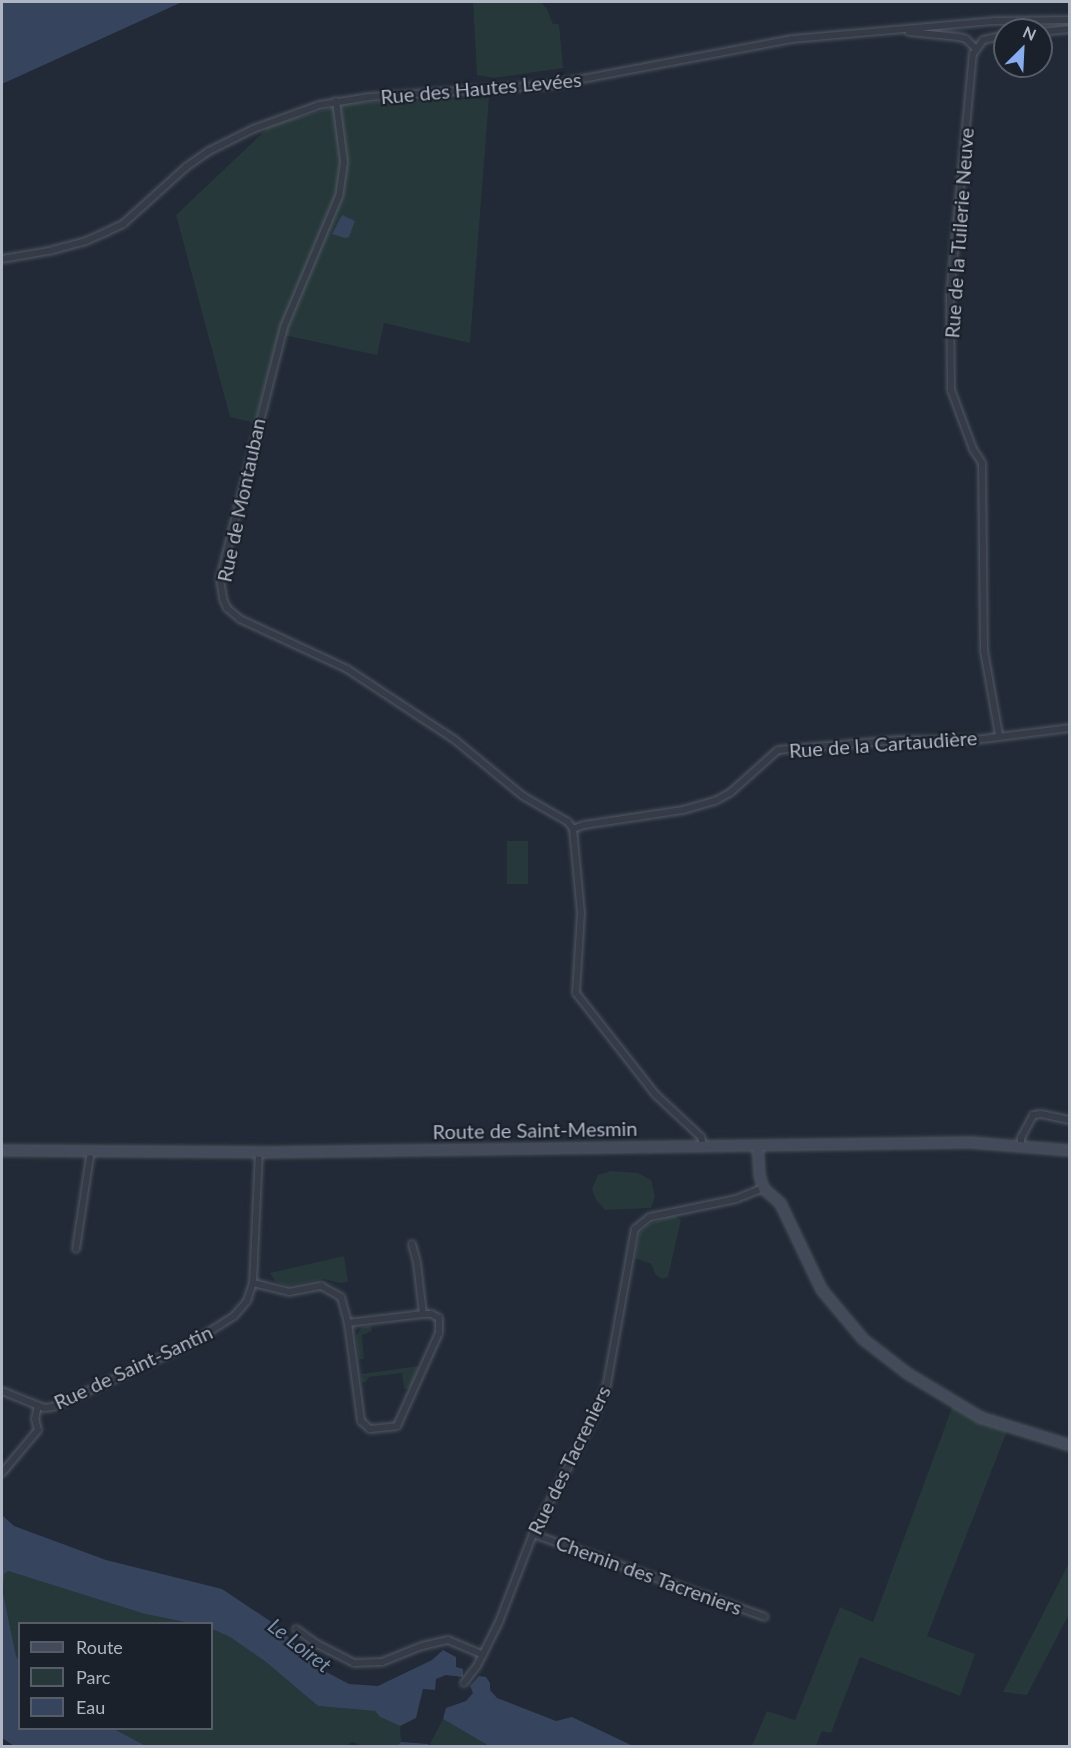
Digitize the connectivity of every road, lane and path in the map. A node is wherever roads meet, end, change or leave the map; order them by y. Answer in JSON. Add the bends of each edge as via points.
{"nodes":[{"id":1,"x":1070,"y":20,"type":"edge"},
{"id":2,"x":906,"y":29,"type":"junction"},
{"id":3,"x":1070,"y":29,"type":"edge"},
{"id":4,"x":1053,"y":31,"type":"edge"},
{"id":5,"x":993,"y":36,"type":"edge"},
{"id":6,"x":975,"y":48,"type":"junction"},
{"id":7,"x":336,"y":101,"type":"junction"},
{"id":8,"x":2,"y":259,"type":"edge"},
{"id":9,"x":1070,"y":728,"type":"edge"},
{"id":10,"x":999,"y":735,"type":"junction"},
{"id":11,"x":573,"y":829,"type":"junction"},
{"id":12,"x":1070,"y":1120,"type":"edge"},
{"id":13,"x":703,"y":1145,"type":"junction"},
{"id":14,"x":758,"y":1145,"type":"junction"},
{"id":15,"x":1021,"y":1146,"type":"junction"},
{"id":16,"x":2,"y":1150,"type":"edge"},
{"id":17,"x":91,"y":1150,"type":"junction"},
{"id":18,"x":1070,"y":1150,"type":"edge"},
{"id":19,"x":259,"y":1152,"type":"junction"},
{"id":20,"x":764,"y":1188,"type":"junction"},
{"id":21,"x":411,"y":1244,"type":"dead end"},
{"id":22,"x":76,"y":1249,"type":"dead end"},
{"id":23,"x":253,"y":1283,"type":"junction"},
{"id":24,"x":423,"y":1314,"type":"junction"},
{"id":25,"x":348,"y":1323,"type":"junction"},
{"id":26,"x":2,"y":1391,"type":"edge"},
{"id":27,"x":38,"y":1406,"type":"junction"},
{"id":28,"x":1070,"y":1444,"type":"edge"},
{"id":29,"x":2,"y":1473,"type":"edge"},
{"id":30,"x":533,"y":1534,"type":"junction"},
{"id":31,"x":765,"y":1617,"type":"dead end"},
{"id":32,"x":296,"y":1629,"type":"dead end"},
{"id":33,"x":483,"y":1655,"type":"junction"},
{"id":34,"x":465,"y":1683,"type":"dead end"}],
"edges":[{"from":1,"to":2,"type":"street","name":"Rue des Hautes Levées","via":[[995,21]]},
{"from":2,"to":6,"type":"street","via":[[959,37]]},
{"from":2,"to":7,"type":"street","name":"Rue des Hautes Levées","via":[[792,39],[551,85]]},
{"from":3,"to":4,"type":"street"},
{"from":5,"to":6,"type":"street"},
{"from":6,"to":10,"type":"street","name":"Rue de la Tuilerie Neuve","via":[[950,296],[951,390],[982,463],[984,651]]},
{"from":7,"to":8,"type":"street","name":"Rue des Hautes Levées","via":[[253,129],[209,151],[123,224],[86,241]]},
{"from":7,"to":11,"type":"street","name":"Rue de Montauban","via":[[344,162],[339,196],[284,327],[220,579],[223,599],[240,619],[347,669],[455,740]]},
{"from":9,"to":10,"type":"street","name":"Rue de la Cartaudière"},
{"from":10,"to":11,"type":"street","name":"Rue de la Cartaudière","via":[[975,740],[899,740],[778,750],[731,792],[715,801]]},
{"from":11,"to":13,"type":"street","via":[[581,913],[576,993],[656,1095],[701,1137]]},
{"from":12,"to":15,"type":"street","via":[[1033,1115]]},
{"from":13,"to":14,"type":"main road","name":"Route de Saint-Mesmin"},
{"from":13,"to":19,"type":"main road","name":"Route de Saint-Mesmin"},
{"from":14,"to":15,"type":"main road","name":"Route de Saint-Mesmin","via":[[970,1142]]},
{"from":14,"to":20,"type":"main road","via":[[759,1175]]},
{"from":15,"to":18,"type":"main road","name":"Route de Saint-Mesmin"},
{"from":16,"to":17,"type":"main road","name":"Route de Saint-Mesmin"},
{"from":17,"to":19,"type":"main road","name":"Route de Saint-Mesmin"},
{"from":17,"to":22,"type":"street"},
{"from":19,"to":23,"type":"street","name":"Rue de Saint-Santin"},
{"from":20,"to":28,"type":"main road","via":[[780,1203],[821,1289],[837,1311],[883,1355],[980,1417]]},
{"from":20,"to":30,"type":"street","name":"Rue des Tacreniers","via":[[736,1199],[650,1217],[635,1229],[607,1384]]},
{"from":21,"to":24,"type":"street"},
{"from":23,"to":25,"type":"street","via":[[289,1292],[321,1286],[331,1289],[345,1304]]},
{"from":23,"to":27,"type":"street","name":"Rue de Saint-Santin","via":[[239,1311],[204,1337],[53,1407]]},
{"from":24,"to":25,"type":"street"},
{"from":24,"to":25,"type":"street","via":[[439,1318],[439,1333],[401,1423],[376,1429],[361,1421]]},
{"from":26,"to":27,"type":"street","name":"Rue de Saint-Santin"},
{"from":27,"to":29,"type":"street","name":"Rue de Saint-Santin","via":[[38,1430]]},
{"from":30,"to":31,"type":"street","name":"Chemin des Tacreniers"},
{"from":30,"to":33,"type":"street","name":"Rue des Tacreniers"},
{"from":32,"to":33,"type":"street","via":[[354,1663],[382,1662],[448,1640]]},
{"from":33,"to":34,"type":"street","name":"Rue des Tacreniers"}]}
